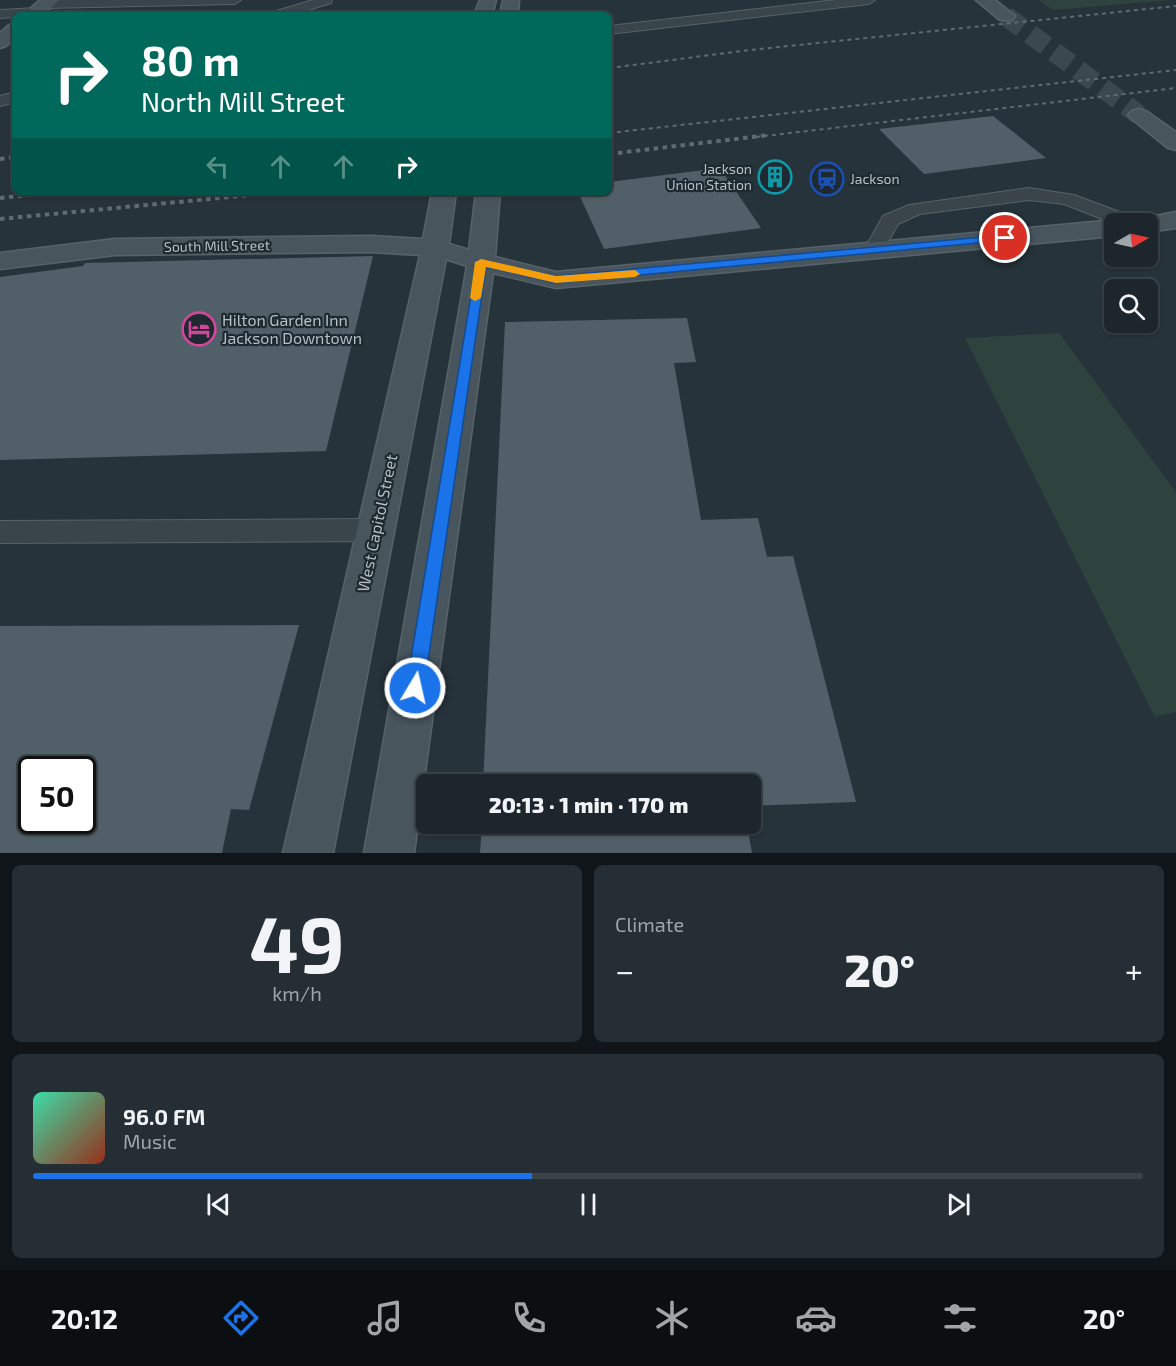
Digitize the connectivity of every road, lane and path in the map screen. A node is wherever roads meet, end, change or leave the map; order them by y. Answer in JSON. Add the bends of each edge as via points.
{"nodes":[{"id":1,"x":235,"y":0,"type":"edge"},
{"id":2,"x":326,"y":0,"type":"edge"},
{"id":3,"x":869,"y":0,"type":"edge"},
{"id":4,"x":984,"y":0,"type":"edge"},
{"id":5,"x":131,"y":2,"type":"edge"},
{"id":6,"x":41,"y":8,"type":"edge"},
{"id":7,"x":14,"y":12,"type":"edge"},
{"id":8,"x":288,"y":12,"type":"edge"},
{"id":9,"x":1006,"y":16,"type":"tunnel mouth"},
{"id":10,"x":612,"y":30,"type":"edge"},
{"id":11,"x":12,"y":32,"type":"edge"},
{"id":12,"x":0,"y":42,"type":"edge"},
{"id":13,"x":1139,"y":115,"type":"tunnel mouth"},
{"id":14,"x":1176,"y":143,"type":"edge"},
{"id":15,"x":444,"y":195,"type":"edge"},
{"id":16,"x":488,"y":195,"type":"edge"},
{"id":17,"x":1104,"y":213,"type":"edge"},
{"id":18,"x":1176,"y":220,"type":"edge"},
{"id":19,"x":1158,"y":223,"type":"edge"},
{"id":20,"x":1104,"y":229,"type":"edge"},
{"id":21,"x":435,"y":248,"type":"junction"},
{"id":22,"x":874,"y":250,"type":"junction"},
{"id":23,"x":0,"y":261,"type":"edge"},
{"id":24,"x":481,"y":262,"type":"junction"},
{"id":25,"x":375,"y":530,"type":"junction"},
{"id":26,"x":0,"y":532,"type":"edge"},
{"id":27,"x":308,"y":853,"type":"edge"},
{"id":28,"x":389,"y":853,"type":"edge"}],
"edges":[{"from":1,"to":5,"type":"lane"},
{"from":2,"to":8,"type":"lane"},
{"from":3,"to":10,"type":"lane"},
{"from":4,"to":9,"type":"main road"},
{"from":5,"to":6,"type":"lane"},
{"from":6,"to":7,"type":"lane"},
{"from":11,"to":12,"type":"main road"},
{"from":13,"to":14,"type":"main road"},
{"from":15,"to":21,"type":"main road","name":"West Capitol Street"},
{"from":16,"to":24,"type":"main road"},
{"from":17,"to":22,"type":"lane","via":[[1066,199],[1029,194],[916,208],[890,220]]},
{"from":18,"to":19,"type":"main road"},
{"from":20,"to":22,"type":"main road","name":"South Mill Street"},
{"from":21,"to":23,"type":"main road","name":"South Mill Street","via":[[371,244],[115,247]]},
{"from":21,"to":24,"type":"main road","name":"South Mill Street"},
{"from":21,"to":25,"type":"main road","name":"West Capitol Street"},
{"from":22,"to":24,"type":"main road","name":"South Mill Street","via":[[556,280]]},
{"from":24,"to":28,"type":"main road"},
{"from":25,"to":26,"type":"lane"},
{"from":25,"to":27,"type":"main road","name":"West Capitol Street"}]}
